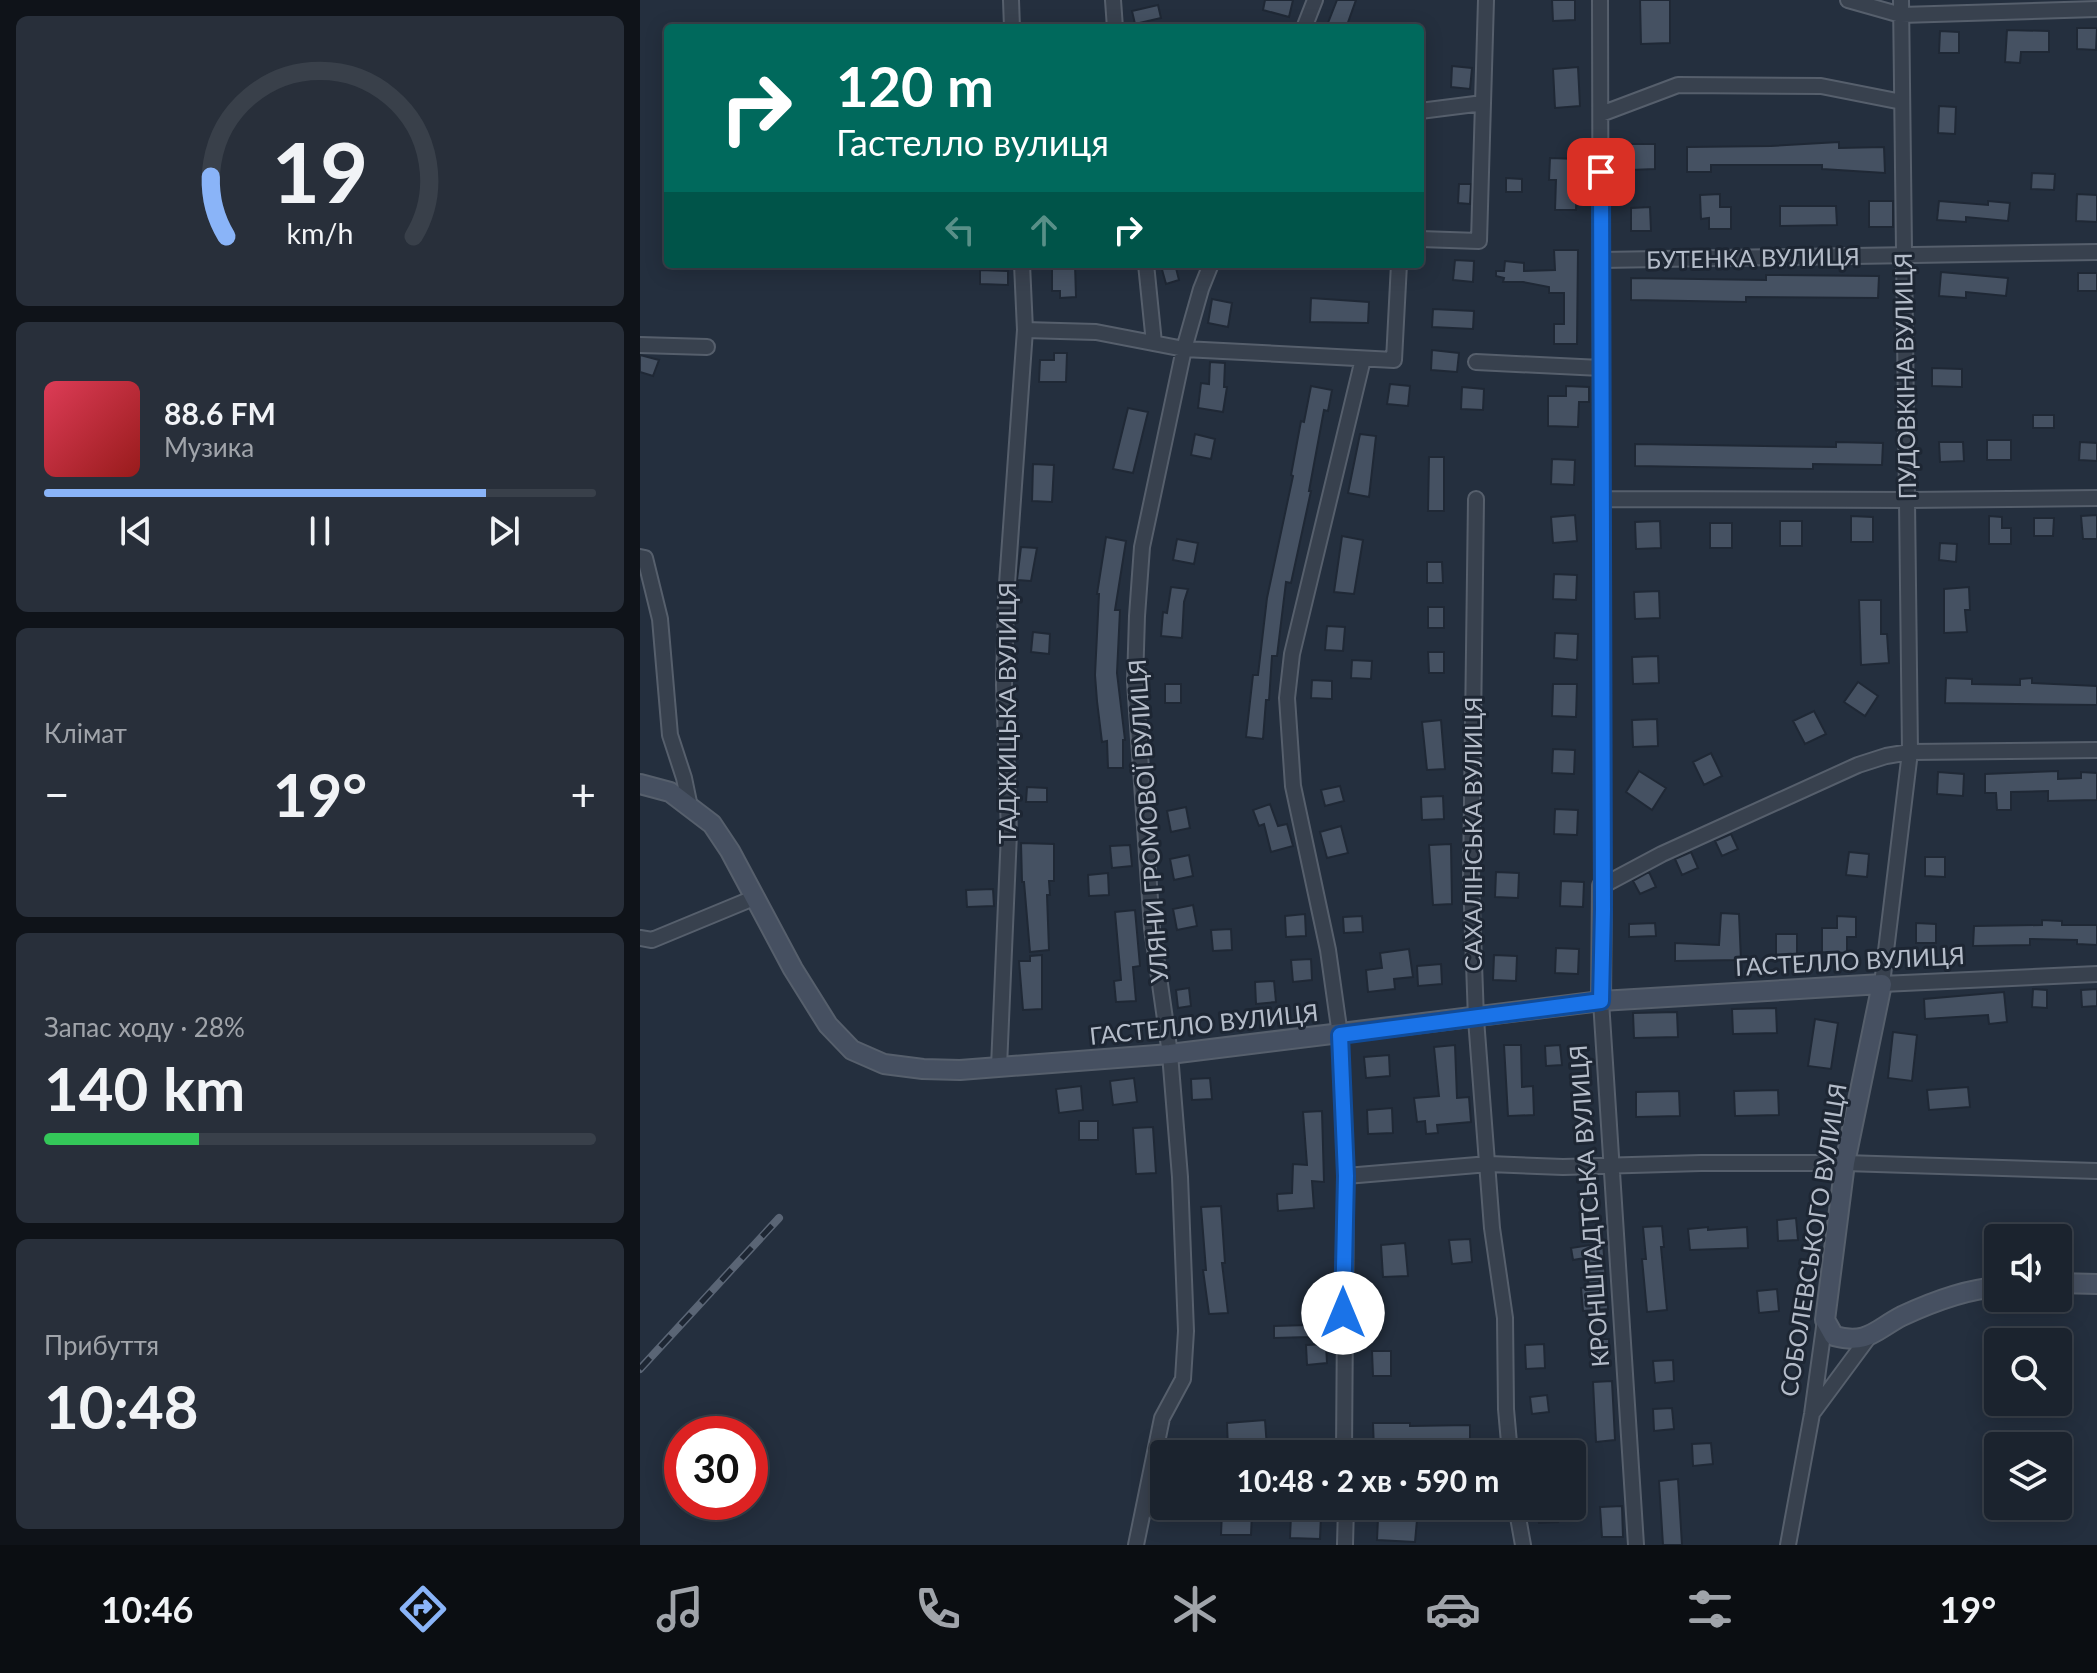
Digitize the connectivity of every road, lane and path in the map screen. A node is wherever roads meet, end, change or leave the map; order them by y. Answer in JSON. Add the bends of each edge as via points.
{"nodes":[{"id":1,"x":1011,"y":0,"type":"edge"},
{"id":2,"x":1113,"y":0,"type":"edge"},
{"id":3,"x":1315,"y":0,"type":"edge"},
{"id":4,"x":1486,"y":0,"type":"edge"},
{"id":5,"x":1600,"y":0,"type":"edge"},
{"id":6,"x":1848,"y":0,"type":"edge"},
{"id":7,"x":1901,"y":7,"type":"edge"},
{"id":8,"x":2097,"y":9,"type":"edge"},
{"id":9,"x":1012,"y":24,"type":"edge"},
{"id":10,"x":1115,"y":24,"type":"edge"},
{"id":11,"x":1306,"y":24,"type":"edge"},
{"id":12,"x":1902,"y":102,"type":"junction"},
{"id":13,"x":1483,"y":103,"type":"junction"},
{"id":14,"x":1424,"y":110,"type":"edge"},
{"id":15,"x":1601,"y":114,"type":"junction"},
{"id":16,"x":1424,"y":239,"type":"edge"},
{"id":17,"x":2097,"y":252,"type":"edge"},
{"id":18,"x":1905,"y":257,"type":"junction"},
{"id":19,"x":1601,"y":260,"type":"junction"},
{"id":20,"x":1022,"y":268,"type":"edge"},
{"id":21,"x":1146,"y":268,"type":"edge"},
{"id":22,"x":1209,"y":268,"type":"edge"},
{"id":23,"x":1399,"y":268,"type":"edge"},
{"id":24,"x":1025,"y":330,"type":"junction"},
{"id":25,"x":1154,"y":343,"type":"junction"},
{"id":26,"x":640,"y":345,"type":"edge"},
{"id":27,"x":707,"y":347,"type":"dead end"},
{"id":28,"x":1184,"y":349,"type":"junction"},
{"id":29,"x":1363,"y":359,"type":"junction"},
{"id":30,"x":1476,"y":362,"type":"dead end"},
{"id":31,"x":1601,"y":368,"type":"junction"},
{"id":32,"x":2097,"y":498,"type":"edge"},
{"id":33,"x":1476,"y":499,"type":"dead end"},
{"id":34,"x":1602,"y":499,"type":"junction"},
{"id":35,"x":1908,"y":500,"type":"junction"},
{"id":36,"x":643,"y":558,"type":"edge"},
{"id":37,"x":2097,"y":750,"type":"edge"},
{"id":38,"x":1910,"y":752,"type":"junction"},
{"id":39,"x":640,"y":784,"type":"edge"},
{"id":40,"x":690,"y":807,"type":"junction"},
{"id":41,"x":1602,"y":886,"type":"junction"},
{"id":42,"x":756,"y":897,"type":"junction"},
{"id":43,"x":640,"y":938,"type":"edge"},
{"id":44,"x":2097,"y":974,"type":"edge"},
{"id":45,"x":1882,"y":984,"type":"junction"},
{"id":46,"x":1601,"y":1001,"type":"junction"},
{"id":47,"x":1476,"y":1019,"type":"junction"},
{"id":48,"x":1340,"y":1035,"type":"junction"},
{"id":49,"x":1170,"y":1054,"type":"junction"},
{"id":50,"x":999,"y":1067,"type":"junction"},
{"id":51,"x":1845,"y":1163,"type":"junction"},
{"id":52,"x":1489,"y":1164,"type":"junction"},
{"id":53,"x":1613,"y":1166,"type":"junction"},
{"id":54,"x":2097,"y":1171,"type":"edge"},
{"id":55,"x":1346,"y":1176,"type":"junction"},
{"id":56,"x":2072,"y":1283,"type":"edge"},
{"id":57,"x":2097,"y":1284,"type":"edge"},
{"id":58,"x":1984,"y":1290,"type":"edge"},
{"id":59,"x":1825,"y":1320,"type":"junction"},
{"id":60,"x":1868,"y":1338,"type":"junction"},
{"id":61,"x":1812,"y":1414,"type":"junction"},
{"id":62,"x":1160,"y":1440,"type":"edge"},
{"id":63,"x":1344,"y":1440,"type":"edge"},
{"id":64,"x":1509,"y":1440,"type":"edge"},
{"id":65,"x":1150,"y":1497,"type":"edge"},
{"id":66,"x":1346,"y":1520,"type":"edge"},
{"id":67,"x":1519,"y":1520,"type":"edge"},
{"id":68,"x":1136,"y":1545,"type":"edge"},
{"id":69,"x":1345,"y":1545,"type":"edge"},
{"id":70,"x":1523,"y":1545,"type":"edge"},
{"id":71,"x":1636,"y":1545,"type":"edge"},
{"id":72,"x":1788,"y":1545,"type":"edge"}],
"edges":[{"from":1,"to":9,"type":"street"},
{"from":2,"to":10,"type":"street"},
{"from":3,"to":11,"type":"street"},
{"from":4,"to":13,"type":"street"},
{"from":5,"to":15,"type":"street","name":"КРОНШТАДТСЬКА ВУЛИЦЯ"},
{"from":6,"to":7,"type":"street"},
{"from":7,"to":8,"type":"street"},
{"from":7,"to":12,"type":"street","name":"ПУДОВКІНА ВУЛИЦЯ"},
{"from":12,"to":15,"type":"street","via":[[1821,86],[1678,85]]},
{"from":12,"to":18,"type":"street","name":"ПУДОВКІНА ВУЛИЦЯ"},
{"from":13,"to":14,"type":"street"},
{"from":13,"to":16,"type":"street","via":[[1479,241]]},
{"from":15,"to":19,"type":"street","name":"КРОНШТАДТСЬКА ВУЛИЦЯ"},
{"from":17,"to":18,"type":"street","name":"БУТЕНКА ВУЛИЦЯ"},
{"from":18,"to":19,"type":"street","name":"БУТЕНКА ВУЛИЦЯ"},
{"from":18,"to":35,"type":"street","name":"ПУДОВКІНА ВУЛИЦЯ"},
{"from":19,"to":31,"type":"street","name":"КРОНШТАДТСЬКА ВУЛИЦЯ"},
{"from":20,"to":24,"type":"street","name":"ТАДЖИЦЬКА ВУЛИЦЯ"},
{"from":21,"to":25,"type":"street"},
{"from":22,"to":28,"type":"street","name":"УЛЯНИ ГРОМОВОЇ ВУЛИЦЯ"},
{"from":23,"to":29,"type":"street","via":[[1394,360]]},
{"from":24,"to":25,"type":"street","via":[[1096,332]]},
{"from":24,"to":50,"type":"street","name":"ТАДЖИЦЬКА ВУЛИЦЯ","via":[[1006,598],[1009,833]]},
{"from":25,"to":28,"type":"street"},
{"from":26,"to":27,"type":"street"},
{"from":28,"to":29,"type":"street"},
{"from":28,"to":49,"type":"street","name":"УЛЯНИ ГРОМОВОЇ ВУЛИЦЯ","via":[[1142,547],[1135,682],[1152,928]]},
{"from":29,"to":48,"type":"street","via":[[1292,654],[1287,698],[1293,786]]},
{"from":30,"to":31,"type":"street"},
{"from":31,"to":34,"type":"street","name":"КРОНШТАДТСЬКА ВУЛИЦЯ"},
{"from":32,"to":35,"type":"street"},
{"from":33,"to":47,"type":"street","name":"САХАЛІНСЬКА ВУЛИЦЯ","via":[[1471,879]]},
{"from":34,"to":35,"type":"street"},
{"from":34,"to":41,"type":"street","name":"КРОНШТАДТСЬКА ВУЛИЦЯ"},
{"from":35,"to":38,"type":"street","name":"ПУДОВКІНА ВУЛИЦЯ"},
{"from":36,"to":40,"type":"street","via":[[660,619],[670,735]]},
{"from":37,"to":38,"type":"street"},
{"from":38,"to":41,"type":"street","via":[[1858,765]]},
{"from":38,"to":45,"type":"street","name":"СОБОЛЕВСЬКОГО ВУЛИЦЯ"},
{"from":39,"to":40,"type":"street","name":"ГАСТЕЛЛО ВУЛИЦЯ","via":[[670,792]]},
{"from":40,"to":42,"type":"street","name":"ГАСТЕЛЛО ВУЛИЦЯ","via":[[712,824]]},
{"from":41,"to":46,"type":"street","name":"КРОНШТАДТСЬКА ВУЛИЦЯ"},
{"from":42,"to":43,"type":"street","via":[[652,940]]},
{"from":42,"to":50,"type":"street","name":"ГАСТЕЛЛО ВУЛИЦЯ","via":[[828,1025],[852,1050],[884,1064],[923,1069]]},
{"from":44,"to":45,"type":"street","name":"ГАСТЕЛЛО ВУЛИЦЯ"},
{"from":45,"to":46,"type":"street","name":"ГАСТЕЛЛО ВУЛИЦЯ"},
{"from":45,"to":51,"type":"street","name":"СОБОЛЕВСЬКОГО ВУЛИЦЯ"},
{"from":46,"to":47,"type":"street","name":"ГАСТЕЛЛО ВУЛИЦЯ"},
{"from":46,"to":53,"type":"street","name":"КРОНШТАДТСЬКА ВУЛИЦЯ"},
{"from":47,"to":48,"type":"street","name":"ГАСТЕЛЛО ВУЛИЦЯ"},
{"from":47,"to":52,"type":"street","name":"САХАЛІНСЬКА ВУЛИЦЯ"},
{"from":48,"to":49,"type":"street","name":"ГАСТЕЛЛО ВУЛИЦЯ"},
{"from":48,"to":55,"type":"street"},
{"from":49,"to":50,"type":"street","name":"ГАСТЕЛЛО ВУЛИЦЯ"},
{"from":49,"to":62,"type":"street","name":"УЛЯНИ ГРОМОВОЇ ВУЛИЦЯ","via":[[1186,1331],[1183,1379],[1162,1418]]},
{"from":51,"to":53,"type":"street"},
{"from":51,"to":54,"type":"street"},
{"from":51,"to":59,"type":"street","name":"СОБОЛЕВСЬКОГО ВУЛИЦЯ"},
{"from":52,"to":53,"type":"street"},
{"from":52,"to":55,"type":"street"},
{"from":52,"to":64,"type":"street","name":"САХАЛІНСЬКА ВУЛИЦЯ","via":[[1505,1318]]},
{"from":53,"to":71,"type":"street","name":"КРОНШТАДТСЬКА ВУЛИЦЯ"},
{"from":55,"to":63,"type":"street"},
{"from":56,"to":57,"type":"street"},
{"from":58,"to":60,"type":"street","via":[[1903,1316]]},
{"from":59,"to":60,"type":"street","via":[[1834,1336]]},
{"from":59,"to":61,"type":"street","name":"СОБОЛЕВСЬКОГО ВУЛИЦЯ"},
{"from":60,"to":61,"type":"street"},
{"from":61,"to":72,"type":"street","name":"СОБОЛЕВСЬКОГО ВУЛИЦЯ"},
{"from":65,"to":68,"type":"street","name":"УЛЯНИ ГРОМОВОЇ ВУЛИЦЯ"},
{"from":66,"to":69,"type":"street"},
{"from":67,"to":70,"type":"street"}]}
